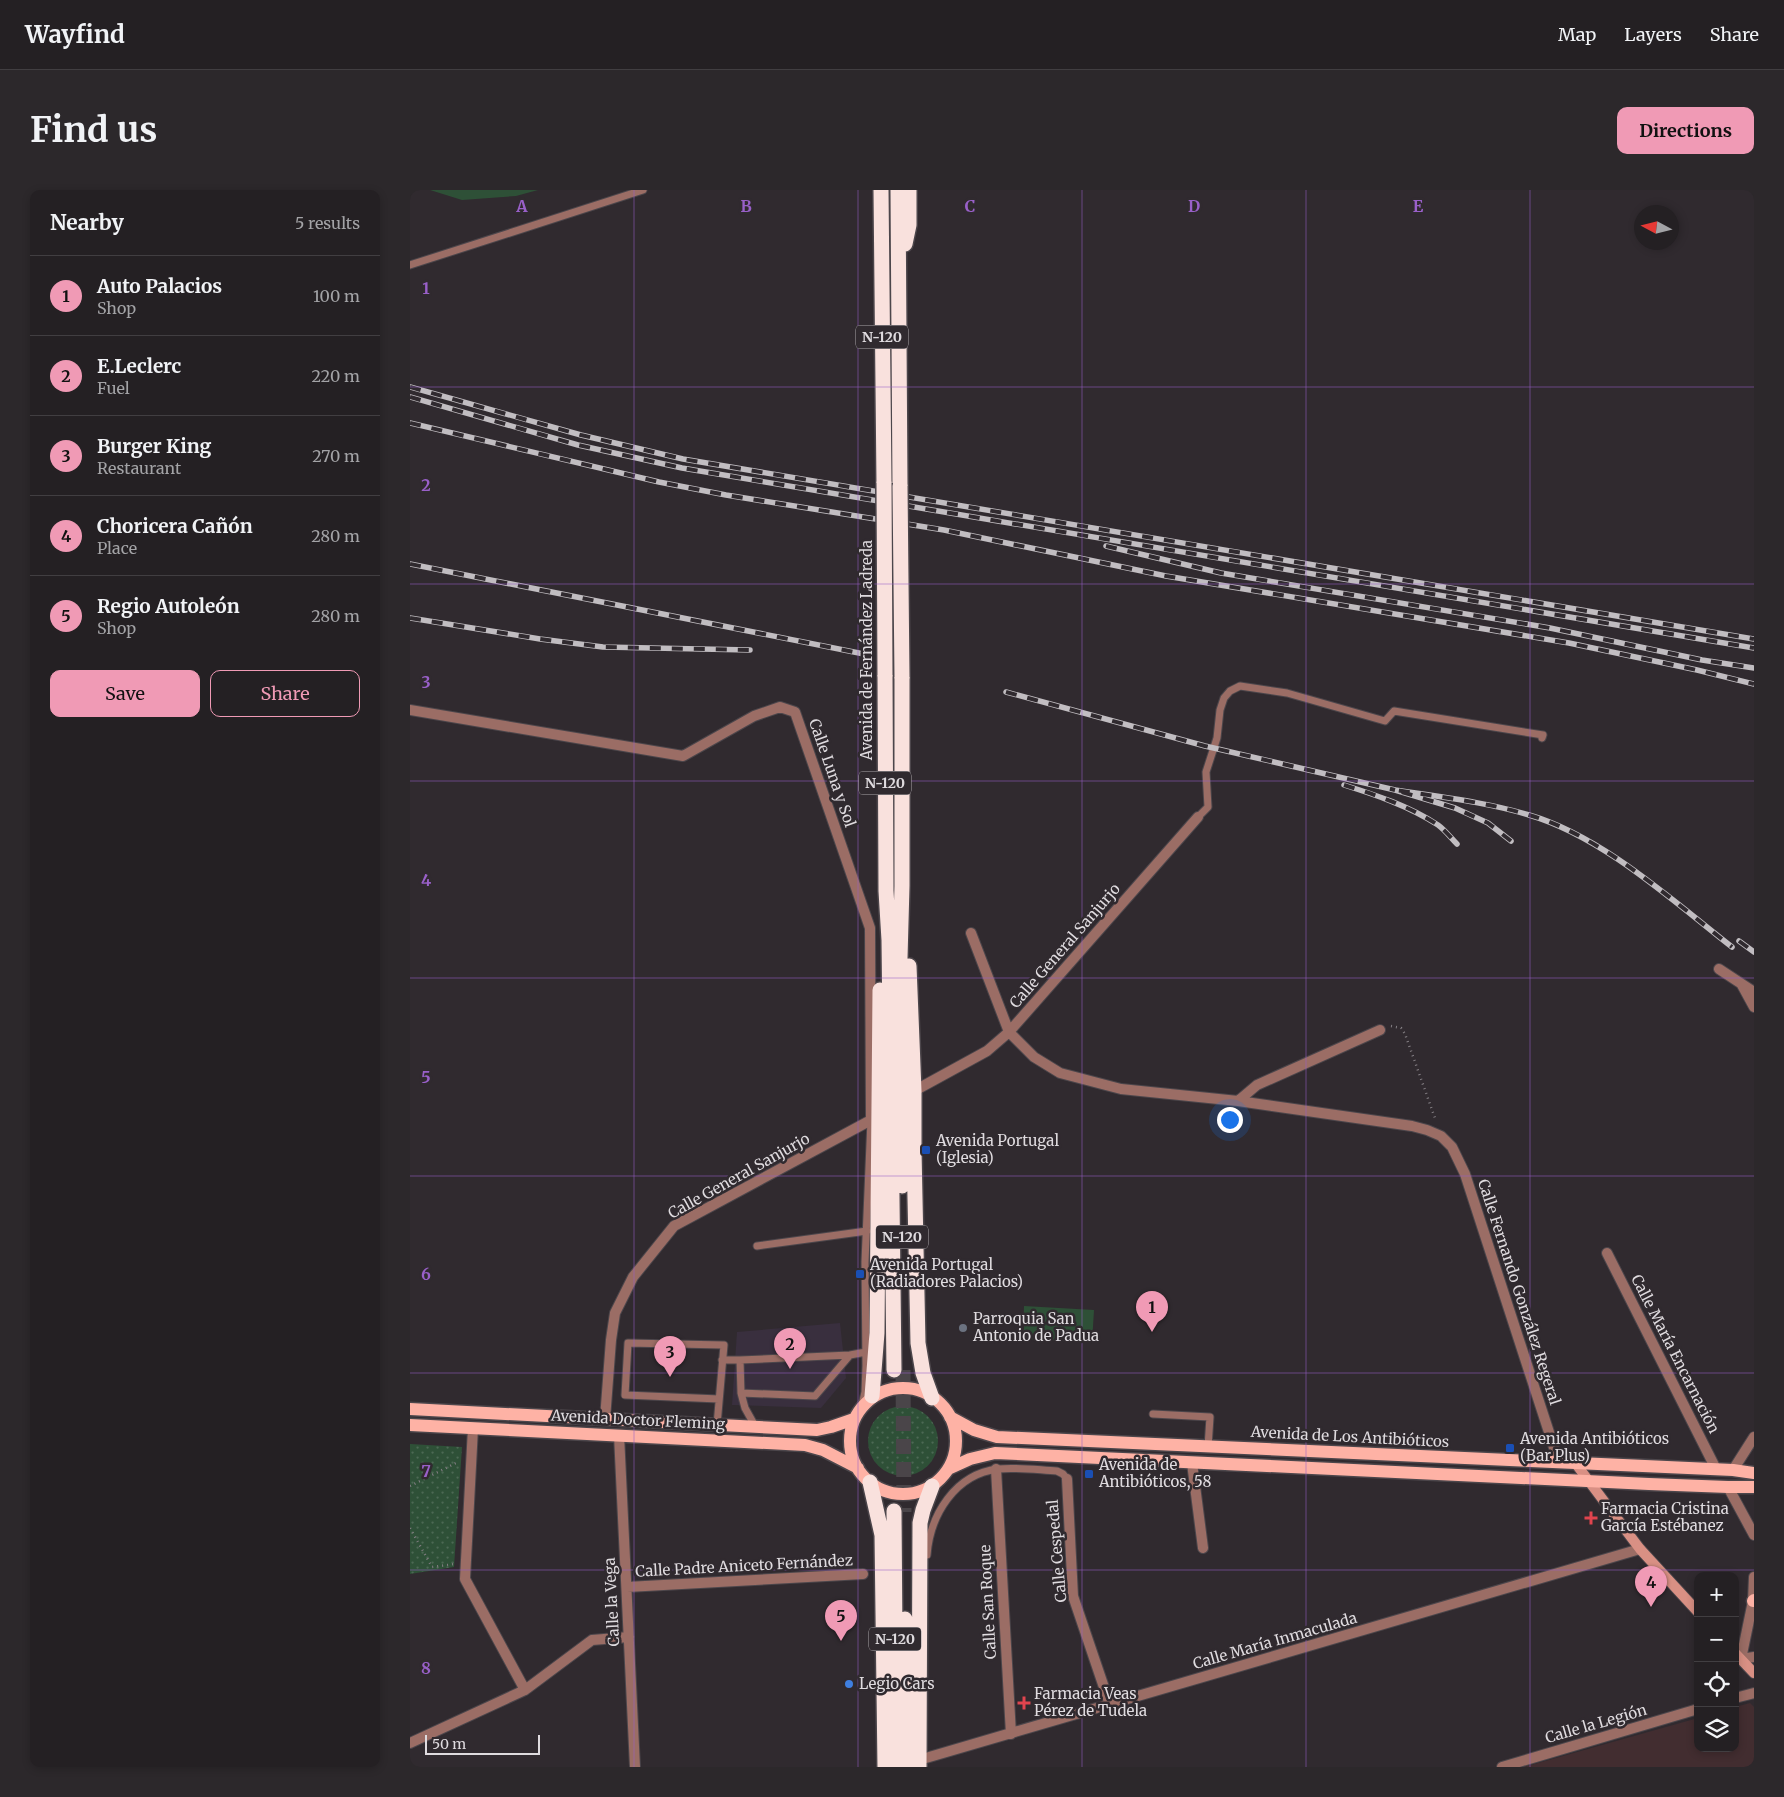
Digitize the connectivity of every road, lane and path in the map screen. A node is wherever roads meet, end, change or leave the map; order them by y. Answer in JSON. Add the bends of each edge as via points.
{"nodes":[{"id":1,"x":643,"y":190,"type":"edge"},
{"id":2,"x":881,"y":190,"type":"edge"},
{"id":3,"x":898,"y":190,"type":"edge"},
{"id":4,"x":909,"y":190,"type":"edge"},
{"id":5,"x":410,"y":265,"type":"edge"},
{"id":6,"x":899,"y":273,"type":"junction"},
{"id":7,"x":410,"y":710,"type":"edge"},
{"id":8,"x":1542,"y":738,"type":"dead end"},
{"id":9,"x":1198,"y":817,"type":"joint"},
{"id":10,"x":902,"y":886,"type":"junction"},
{"id":11,"x":886,"y":891,"type":"junction"},
{"id":12,"x":970,"y":933,"type":"dead end"},
{"id":13,"x":1719,"y":969,"type":"dead end"},
{"id":14,"x":1741,"y":984,"type":"junction"},
{"id":15,"x":1754,"y":992,"type":"edge"},
{"id":16,"x":1754,"y":1007,"type":"edge"},
{"id":17,"x":1380,"y":1030,"type":"joint"},
{"id":18,"x":1010,"y":1032,"type":"junction"},
{"id":19,"x":914,"y":1091,"type":"junction"},
{"id":20,"x":1238,"y":1101,"type":"junction"},
{"id":21,"x":896,"y":1107,"type":"junction"},
{"id":22,"x":871,"y":1120,"type":"junction"},
{"id":23,"x":1441,"y":1136,"type":"junction"},
{"id":24,"x":879,"y":1177,"type":"junction"},
{"id":25,"x":868,"y":1205,"type":"junction"},
{"id":26,"x":866,"y":1231,"type":"junction"},
{"id":27,"x":758,"y":1246,"type":"dead end"},
{"id":28,"x":1607,"y":1253,"type":"dead end"},
{"id":29,"x":866,"y":1352,"type":"junction"},
{"id":30,"x":850,"y":1355,"type":"junction"},
{"id":31,"x":722,"y":1360,"type":"junction"},
{"id":32,"x":740,"y":1360,"type":"junction"},
{"id":33,"x":898,"y":1370,"type":"tunnel mouth"},
{"id":34,"x":741,"y":1394,"type":"junction"},
{"id":35,"x":932,"y":1398,"type":"junction"},
{"id":36,"x":719,"y":1399,"type":"junction"},
{"id":37,"x":867,"y":1401,"type":"junction"},
{"id":38,"x":410,"y":1409,"type":"edge"},
{"id":39,"x":1153,"y":1414,"type":"dead end"},
{"id":40,"x":950,"y":1417,"type":"junction"},
{"id":41,"x":605,"y":1419,"type":"junction"},
{"id":42,"x":854,"y":1419,"type":"junction"},
{"id":43,"x":410,"y":1425,"type":"edge"},
{"id":44,"x":717,"y":1425,"type":"junction"},
{"id":45,"x":755,"y":1426,"type":"junction"},
{"id":46,"x":473,"y":1428,"type":"junction"},
{"id":47,"x":619,"y":1435,"type":"junction"},
{"id":48,"x":1754,"y":1437,"type":"edge"},
{"id":49,"x":1208,"y":1447,"type":"junction"},
{"id":50,"x":472,"y":1455,"type":"junction"},
{"id":51,"x":1192,"y":1463,"type":"junction"},
{"id":52,"x":1559,"y":1463,"type":"junction"},
{"id":53,"x":1576,"y":1464,"type":"junction"},
{"id":54,"x":858,"y":1468,"type":"junction"},
{"id":55,"x":948,"y":1469,"type":"junction"},
{"id":56,"x":996,"y":1469,"type":"junction"},
{"id":57,"x":1716,"y":1469,"type":"junction"},
{"id":58,"x":1733,"y":1470,"type":"junction"},
{"id":59,"x":1754,"y":1473,"type":"edge"},
{"id":60,"x":1067,"y":1479,"type":"joint"},
{"id":61,"x":1590,"y":1481,"type":"junction"},
{"id":62,"x":870,"y":1482,"type":"junction"},
{"id":63,"x":410,"y":1486,"type":"edge"},
{"id":64,"x":932,"y":1486,"type":"junction"},
{"id":65,"x":1728,"y":1487,"type":"junction"},
{"id":66,"x":1754,"y":1487,"type":"edge"},
{"id":67,"x":410,"y":1528,"type":"edge"},
{"id":68,"x":1754,"y":1536,"type":"edge"},
{"id":69,"x":1203,"y":1548,"type":"dead end"},
{"id":70,"x":1640,"y":1549,"type":"junction"},
{"id":71,"x":459,"y":1563,"type":"dead end"},
{"id":72,"x":863,"y":1574,"type":"dead end"},
{"id":73,"x":1754,"y":1577,"type":"edge"},
{"id":74,"x":627,"y":1587,"type":"junction"},
{"id":75,"x":1753,"y":1600,"type":"edge"},
{"id":76,"x":1694,"y":1608,"type":"edge"},
{"id":77,"x":629,"y":1637,"type":"junction"},
{"id":78,"x":1739,"y":1652,"type":"edge"},
{"id":79,"x":1739,"y":1656,"type":"edge"},
{"id":80,"x":1739,"y":1657,"type":"edge"},
{"id":81,"x":1754,"y":1657,"type":"edge"},
{"id":82,"x":1754,"y":1673,"type":"edge"},
{"id":83,"x":525,"y":1690,"type":"junction"},
{"id":84,"x":1754,"y":1693,"type":"edge"},
{"id":85,"x":1739,"y":1697,"type":"edge"},
{"id":86,"x":1110,"y":1705,"type":"junction"},
{"id":87,"x":1694,"y":1710,"type":"edge"},
{"id":88,"x":1011,"y":1734,"type":"junction"},
{"id":89,"x":919,"y":1739,"type":"junction"},
{"id":90,"x":410,"y":1743,"type":"edge"},
{"id":91,"x":915,"y":1765,"type":"edge"},
{"id":92,"x":636,"y":1767,"type":"edge"},
{"id":93,"x":885,"y":1767,"type":"edge"},
{"id":94,"x":896,"y":1767,"type":"edge"},
{"id":95,"x":1502,"y":1767,"type":"edge"}],
"edges":[{"from":1,"to":5,"type":"lane"},
{"from":2,"to":11,"type":"highway","name":"Avenida de Fernández Ladreda","number":"N-120","bridge":true},
{"from":3,"to":6,"type":"highway","number":"N-120"},
{"from":4,"to":6,"type":"highway","via":[[909,225]]},
{"from":6,"to":10,"type":"highway","number":"N-120","bridge":true},
{"from":7,"to":22,"type":"street","name":"Calle Luna y Sol","via":[[684,756],[754,716],[780,707],[794,712],[870,928]]},
{"from":8,"to":9,"type":"lane","via":[[1543,735],[1394,711],[1385,721],[1287,693],[1240,686],[1224,698],[1220,710],[1217,738],[1206,772],[1208,807]]},
{"from":9,"to":18,"type":"street","name":"Calle General Sanjurjo"},
{"from":10,"to":19,"type":"highway","via":[[910,969]]},
{"from":10,"to":21,"type":"highway","number":"N-120"},
{"from":11,"to":21,"type":"highway","name":"Avenida de Fernández Ladreda","number":"N-120"},
{"from":11,"to":24,"type":"highway","via":[[879,1011]]},
{"from":12,"to":18,"type":"street"},
{"from":13,"to":14,"type":"street"},
{"from":14,"to":15,"type":"street"},
{"from":14,"to":16,"type":"street"},
{"from":17,"to":20,"type":"street","via":[[1257,1085]]},
{"from":17,"to":23,"type":"path","via":[[1394,1026],[1405,1034]]},
{"from":18,"to":19,"type":"street","name":"Calle General Sanjurjo","via":[[987,1051]]},
{"from":18,"to":20,"type":"street","via":[[1034,1057],[1060,1073],[1121,1089]]},
{"from":19,"to":35,"type":"highway","via":[[918,1343],[923,1373]]},
{"from":20,"to":23,"type":"street","via":[[1391,1122]]},
{"from":21,"to":33,"type":"highway","number":"N-120"},
{"from":22,"to":25,"type":"lane"},
{"from":22,"to":41,"type":"street","name":"Calle General Sanjurjo","via":[[674,1226],[633,1277],[615,1313]]},
{"from":23,"to":52,"type":"street","name":"Calle Fernando González Regeral","via":[[1452,1147],[1465,1174]]},
{"from":24,"to":25,"type":"lane"},
{"from":24,"to":37,"type":"highway","via":[[876,1353]]},
{"from":25,"to":26,"type":"lane"},
{"from":26,"to":27,"type":"lane"},
{"from":26,"to":29,"type":"lane"},
{"from":28,"to":57,"type":"street","name":"Calle María Encarnación"},
{"from":29,"to":30,"type":"lane"},
{"from":29,"to":37,"type":"lane"},
{"from":30,"to":32,"type":"lane"},
{"from":30,"to":34,"type":"lane","via":[[815,1396]]},
{"from":31,"to":32,"type":"lane"},
{"from":31,"to":36,"type":"lane"},
{"from":31,"to":36,"type":"lane","via":[[724,1345],[628,1343],[625,1395]]},
{"from":32,"to":34,"type":"lane"},
{"from":34,"to":45,"type":"lane"},
{"from":35,"to":37,"type":"main road","via":[[922,1392],[899,1388],[881,1392]]},
{"from":35,"to":40,"type":"main road"},
{"from":36,"to":44,"type":"lane"},
{"from":37,"to":42,"type":"main road"},
{"from":38,"to":41,"type":"main road","name":"Avenida Doctor Fleming"},
{"from":39,"to":49,"type":"lane","via":[[1210,1417]]},
{"from":40,"to":49,"type":"main road","name":"Avenida de Los Antibióticos","via":[[974,1430],[997,1437]]},
{"from":40,"to":55,"type":"main road","via":[[956,1443]]},
{"from":41,"to":44,"type":"main road","name":"Avenida Doctor Fleming"},
{"from":42,"to":45,"type":"main road","name":"Avenida Doctor Fleming","via":[[817,1430]]},
{"from":42,"to":54,"type":"main road","via":[[850,1447]]},
{"from":43,"to":46,"type":"main road","name":"Avenida Doctor Fleming"},
{"from":44,"to":45,"type":"main road","name":"Avenida Doctor Fleming"},
{"from":46,"to":47,"type":"main road","name":"Avenida Doctor Fleming"},
{"from":46,"to":50,"type":"street"},
{"from":47,"to":54,"type":"main road","name":"Avenida Doctor Fleming","via":[[805,1445],[823,1450]]},
{"from":47,"to":74,"type":"street","name":"Calle la Vega"},
{"from":48,"to":58,"type":"street"},
{"from":49,"to":52,"type":"main road","name":"Avenida de Los Antibióticos"},
{"from":50,"to":63,"type":"path"},
{"from":50,"to":83,"type":"street","via":[[465,1579]]},
{"from":51,"to":55,"type":"main road","via":[[995,1454],[970,1459]]},
{"from":51,"to":61,"type":"main road"},
{"from":51,"to":69,"type":"street"},
{"from":52,"to":53,"type":"main road","name":"Avenida de Los Antibióticos"},
{"from":53,"to":57,"type":"main road","name":"Avenida de Los Antibióticos"},
{"from":53,"to":61,"type":"street"},
{"from":54,"to":62,"type":"main road"},
{"from":55,"to":64,"type":"main road"},
{"from":56,"to":60,"type":"lane","via":[[1057,1471]]},
{"from":56,"to":88,"type":"street","name":"Calle San Roque"},
{"from":56,"to":89,"type":"lane","via":[[958,1488],[932,1525],[926,1557],[926,1721]]},
{"from":57,"to":58,"type":"main road","name":"Avenida de Los Antibióticos"},
{"from":58,"to":59,"type":"main road","name":"Avenida de Los Antibióticos"},
{"from":60,"to":86,"type":"street","name":"Calle Cespedal","via":[[1073,1596]]},
{"from":61,"to":65,"type":"main road"},
{"from":61,"to":70,"type":"street"},
{"from":62,"to":64,"type":"main road","via":[[881,1489],[901,1494],[920,1492]]},
{"from":62,"to":93,"type":"highway","via":[[882,1535]]},
{"from":64,"to":89,"type":"highway","via":[[920,1523]]},
{"from":65,"to":66,"type":"main road"},
{"from":65,"to":68,"type":"street"},
{"from":67,"to":71,"type":"path","via":[[432,1567]]},
{"from":70,"to":76,"type":"street"},
{"from":70,"to":86,"type":"street","name":"Calle María Inmaculada"},
{"from":72,"to":74,"type":"street","name":"Calle Padre Aniceto Fernández"},
{"from":73,"to":75,"type":"street"},
{"from":74,"to":77,"type":"street","name":"Calle la Vega"},
{"from":75,"to":78,"type":"street"},
{"from":77,"to":83,"type":"street","via":[[592,1640]]},
{"from":77,"to":92,"type":"street","name":"Calle la Vega"},
{"from":79,"to":81,"type":"street"},
{"from":80,"to":82,"type":"street"},
{"from":83,"to":90,"type":"street"},
{"from":84,"to":85,"type":"street"},
{"from":86,"to":88,"type":"street","name":"Calle María Inmaculada"},
{"from":87,"to":95,"type":"street","name":"Calle la Legión"},
{"from":88,"to":91,"type":"street","name":"Calle María Inmaculada"},
{"from":89,"to":91,"type":"highway"},
{"from":91,"to":94,"type":"highway","number":"N-120","via":[[899,1511]]}]}
